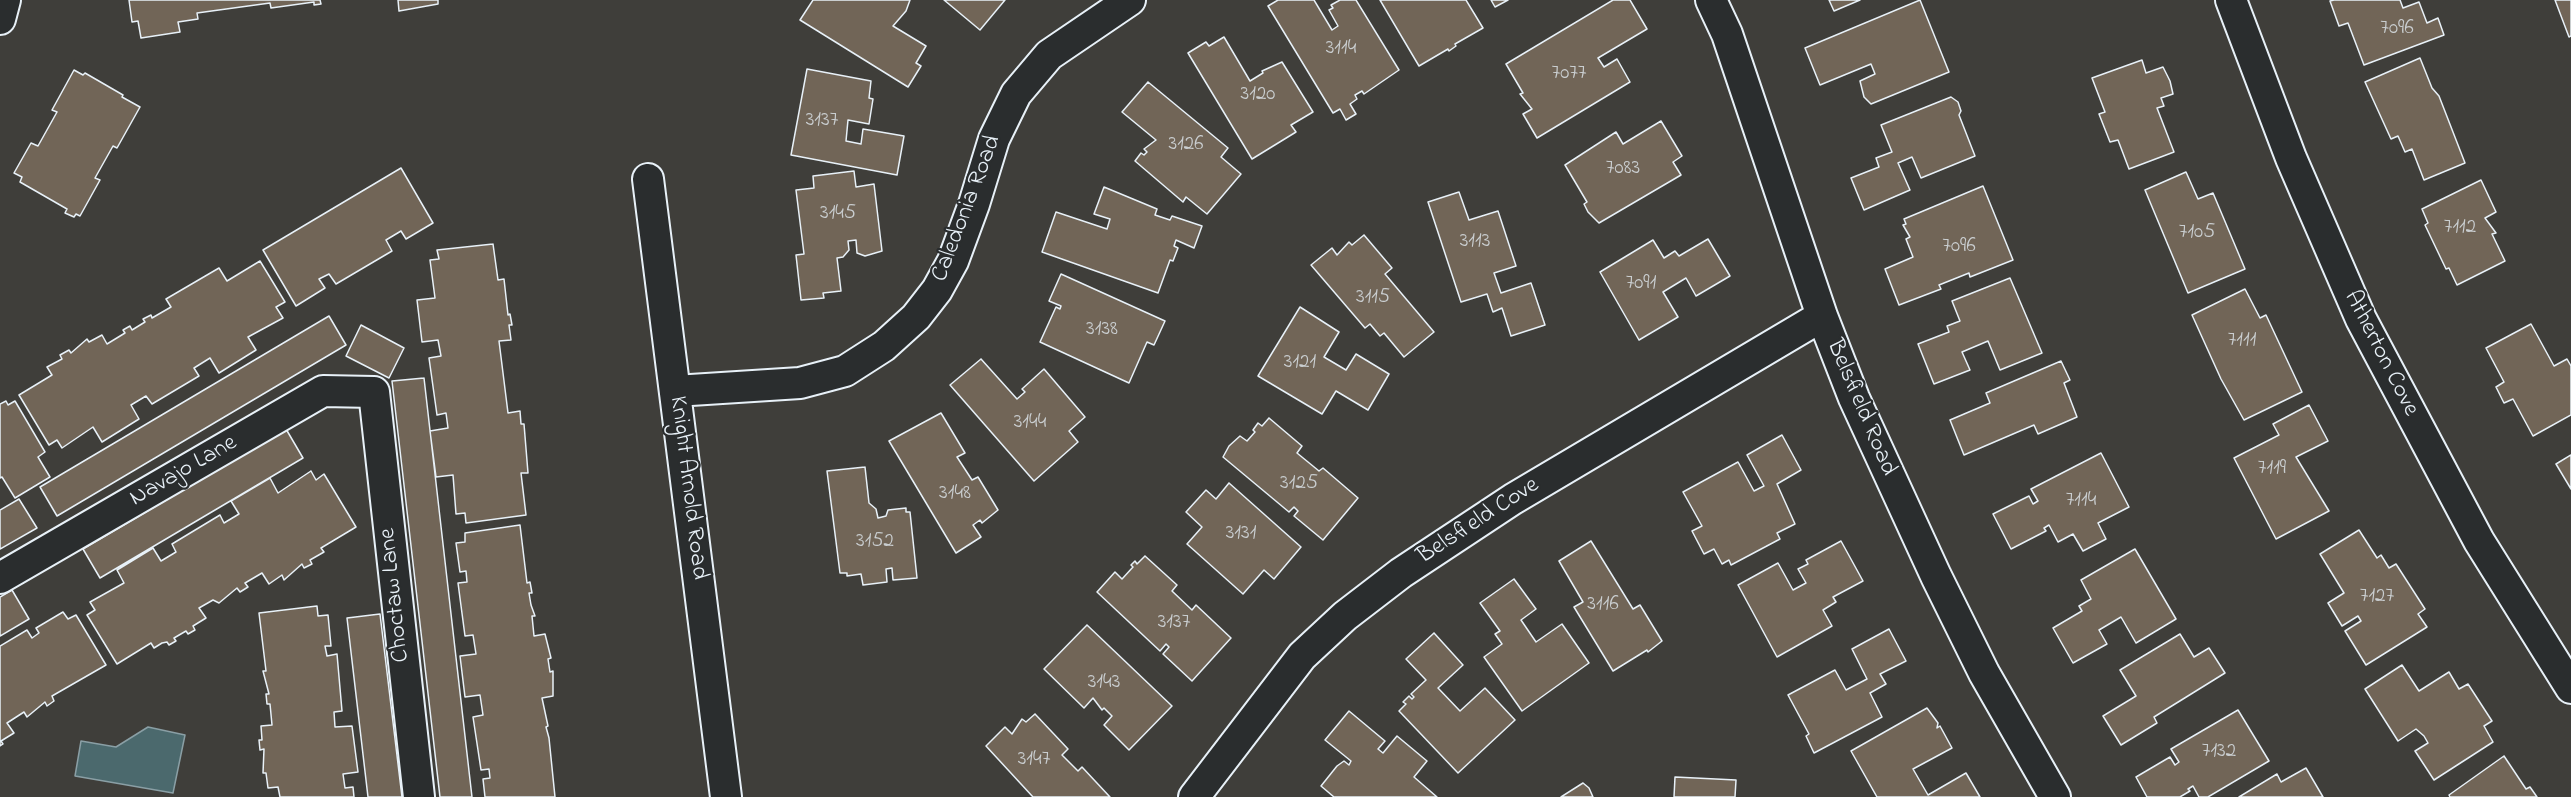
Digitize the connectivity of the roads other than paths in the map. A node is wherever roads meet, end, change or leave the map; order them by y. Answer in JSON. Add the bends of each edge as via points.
{"nodes":[{"id":1,"x":4,"y":0,"type":"edge"},
{"id":2,"x":1130,"y":0,"type":"edge"},
{"id":3,"x":1711,"y":0,"type":"edge"},
{"id":4,"x":2231,"y":0,"type":"edge"},
{"id":5,"x":0,"y":19,"type":"edge"},
{"id":6,"x":648,"y":179,"type":"dead end"},
{"id":7,"x":1822,"y":316,"type":"junction"},
{"id":8,"x":675,"y":391,"type":"junction"},
{"id":9,"x":374,"y":392,"type":"joint"},
{"id":10,"x":0,"y":578,"type":"edge"},
{"id":11,"x":2571,"y":688,"type":"edge"},
{"id":12,"x":419,"y":797,"type":"edge"},
{"id":13,"x":726,"y":797,"type":"edge"},
{"id":14,"x":1194,"y":797,"type":"edge"},
{"id":15,"x":2055,"y":797,"type":"edge"}],
"edges":[{"from":1,"to":5,"type":"street"},
{"from":2,"to":8,"type":"street","name":"Caledonia Road","via":[[1049,55],[1016,94],[994,139],[953,261],[916,317],[884,346],[845,371],[800,383]]},
{"from":3,"to":7,"type":"street","name":"Belsfield Road"},
{"from":4,"to":11,"type":"street","name":"Atherton Cove","via":[[2291,158],[2361,319],[2479,541]]},
{"from":6,"to":8,"type":"street","name":"Knight Arnold Road"},
{"from":7,"to":14,"type":"street","name":"Belsfield Cove","via":[[1513,499],[1401,573],[1345,616],[1302,656]]},
{"from":7,"to":15,"type":"street","name":"Belsfield Road","via":[[1882,461],[1936,576],[1984,673]]},
{"from":8,"to":13,"type":"street","name":"Knight Arnold Road"},
{"from":9,"to":10,"type":"street","name":"Navajo Lane","via":[[323,391]]},
{"from":9,"to":12,"type":"street","name":"Choctaw Lane"}]}
